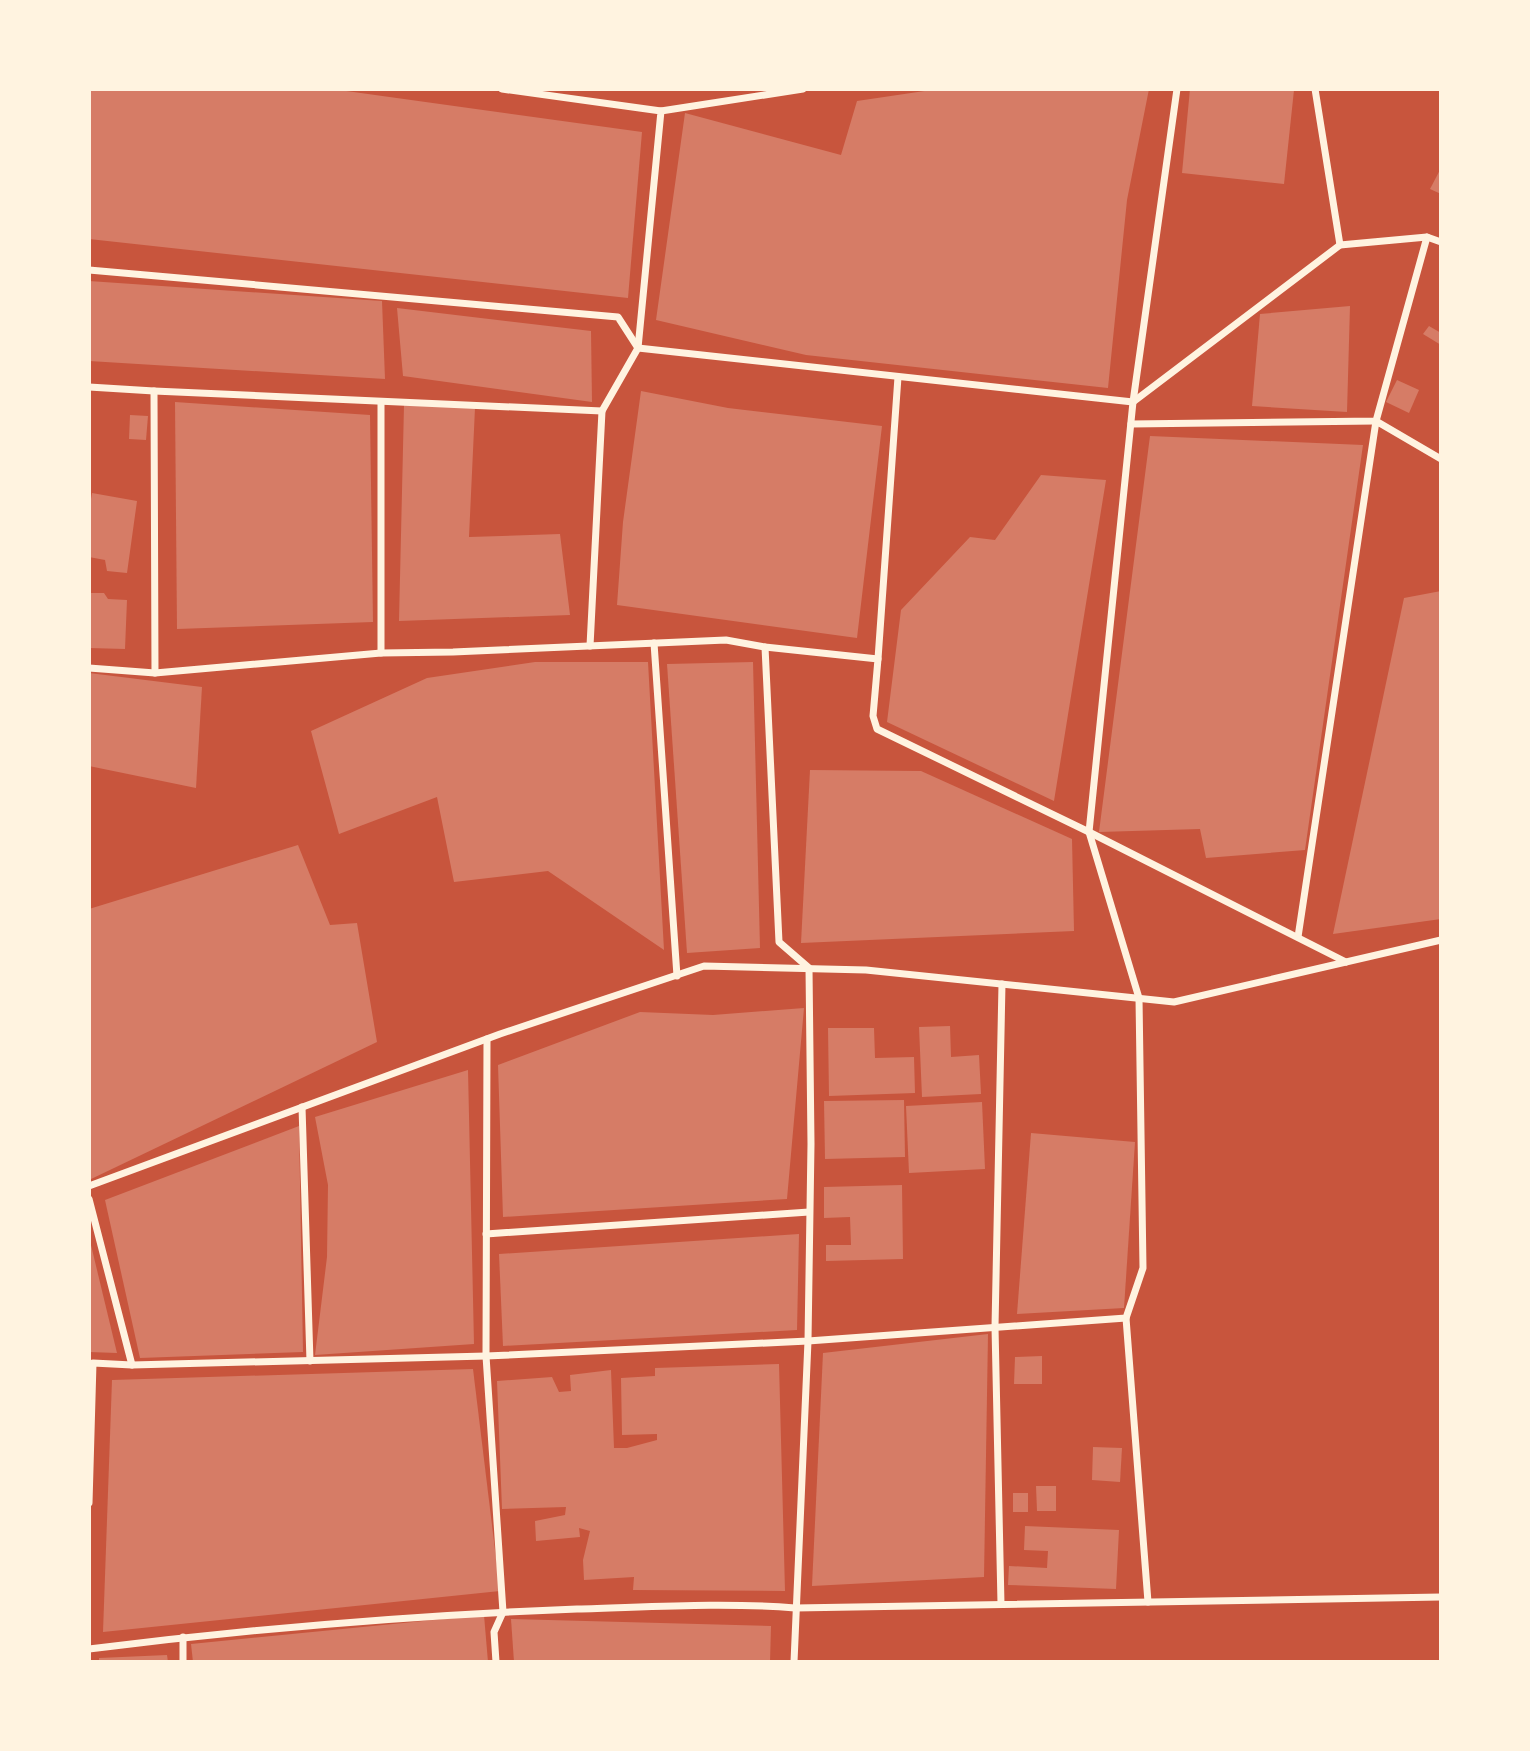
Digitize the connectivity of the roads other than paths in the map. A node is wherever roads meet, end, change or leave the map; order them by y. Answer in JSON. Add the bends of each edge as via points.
{"nodes":[{"id":1,"x":502,"y":89,"type":"edge"},
{"id":2,"x":803,"y":89,"type":"edge"},
{"id":3,"x":1177,"y":89,"type":"edge"},
{"id":4,"x":1315,"y":89,"type":"edge"},
{"id":5,"x":661,"y":111,"type":"junction"},
{"id":6,"x":1427,"y":237,"type":"junction"},
{"id":7,"x":1441,"y":242,"type":"edge"},
{"id":8,"x":1340,"y":245,"type":"junction"},
{"id":9,"x":89,"y":270,"type":"edge"},
{"id":10,"x":638,"y":348,"type":"junction"},
{"id":11,"x":898,"y":377,"type":"junction"},
{"id":12,"x":89,"y":387,"type":"edge"},
{"id":13,"x":154,"y":391,"type":"junction"},
{"id":14,"x":381,"y":402,"type":"junction"},
{"id":15,"x":1133,"y":402,"type":"junction"},
{"id":16,"x":602,"y":411,"type":"junction"},
{"id":17,"x":1376,"y":421,"type":"junction"},
{"id":18,"x":1131,"y":424,"type":"junction"},
{"id":19,"x":1441,"y":459,"type":"edge"},
{"id":20,"x":654,"y":643,"type":"junction"},
{"id":21,"x":590,"y":646,"type":"junction"},
{"id":22,"x":765,"y":647,"type":"junction"},
{"id":23,"x":381,"y":653,"type":"junction"},
{"id":24,"x":878,"y":659,"type":"junction"},
{"id":25,"x":89,"y":668,"type":"edge"},
{"id":26,"x":155,"y":673,"type":"junction"},
{"id":27,"x":1089,"y":832,"type":"junction"},
{"id":28,"x":1298,"y":937,"type":"junction"},
{"id":29,"x":1441,"y":940,"type":"edge"},
{"id":30,"x":1346,"y":962,"type":"junction"},
{"id":31,"x":809,"y":968,"type":"junction"},
{"id":32,"x":677,"y":976,"type":"junction"},
{"id":33,"x":1002,"y":984,"type":"junction"},
{"id":34,"x":1139,"y":998,"type":"junction"},
{"id":35,"x":487,"y":1039,"type":"junction"},
{"id":36,"x":302,"y":1107,"type":"junction"},
{"id":37,"x":89,"y":1186,"type":"edge"},
{"id":38,"x":89,"y":1199,"type":"edge"},
{"id":39,"x":809,"y":1212,"type":"junction"},
{"id":40,"x":486,"y":1234,"type":"junction"},
{"id":41,"x":1126,"y":1318,"type":"junction"},
{"id":42,"x":995,"y":1327,"type":"junction"},
{"id":43,"x":808,"y":1341,"type":"junction"},
{"id":44,"x":486,"y":1356,"type":"junction"},
{"id":45,"x":310,"y":1361,"type":"junction"},
{"id":46,"x":91,"y":1363,"type":"edge"},
{"id":47,"x":132,"y":1366,"type":"junction"},
{"id":48,"x":89,"y":1503,"type":"edge"},
{"id":49,"x":1441,"y":1597,"type":"edge"},
{"id":50,"x":1148,"y":1602,"type":"junction"},
{"id":51,"x":1001,"y":1604,"type":"junction"},
{"id":52,"x":796,"y":1608,"type":"junction"},
{"id":53,"x":503,"y":1612,"type":"junction"},
{"id":54,"x":183,"y":1637,"type":"junction"},
{"id":55,"x":89,"y":1649,"type":"edge"},
{"id":56,"x":183,"y":1662,"type":"edge"},
{"id":57,"x":496,"y":1662,"type":"edge"},
{"id":58,"x":794,"y":1662,"type":"edge"}],
"edges":[{"from":1,"to":5,"type":"street"},
{"from":2,"to":5,"type":"street"},
{"from":3,"to":15,"type":"street"},
{"from":4,"to":8,"type":"street"},
{"from":5,"to":10,"type":"street"},
{"from":6,"to":7,"type":"street"},
{"from":6,"to":8,"type":"street"},
{"from":6,"to":17,"type":"street"},
{"from":8,"to":15,"type":"street"},
{"from":9,"to":10,"type":"street","via":[[618,317]]},
{"from":10,"to":11,"type":"street"},
{"from":10,"to":16,"type":"street"},
{"from":11,"to":15,"type":"street"},
{"from":11,"to":24,"type":"street"},
{"from":12,"to":13,"type":"street"},
{"from":13,"to":14,"type":"street"},
{"from":13,"to":26,"type":"street"},
{"from":14,"to":16,"type":"street"},
{"from":14,"to":23,"type":"street"},
{"from":15,"to":18,"type":"street"},
{"from":16,"to":21,"type":"street"},
{"from":17,"to":18,"type":"street"},
{"from":17,"to":19,"type":"street"},
{"from":17,"to":28,"type":"street"},
{"from":18,"to":27,"type":"street"},
{"from":20,"to":21,"type":"street"},
{"from":20,"to":22,"type":"street","via":[[726,640]]},
{"from":20,"to":32,"type":"street"},
{"from":21,"to":23,"type":"street"},
{"from":22,"to":24,"type":"street"},
{"from":22,"to":31,"type":"street","via":[[779,942]]},
{"from":23,"to":26,"type":"street"},
{"from":24,"to":27,"type":"street","via":[[873,716],[877,729]]},
{"from":25,"to":26,"type":"street"},
{"from":27,"to":28,"type":"street"},
{"from":27,"to":34,"type":"street"},
{"from":28,"to":30,"type":"street"},
{"from":29,"to":30,"type":"street"},
{"from":30,"to":34,"type":"street","via":[[1174,1002]]},
{"from":31,"to":32,"type":"street","via":[[704,966]]},
{"from":31,"to":33,"type":"street"},
{"from":31,"to":39,"type":"street"},
{"from":32,"to":35,"type":"street"},
{"from":33,"to":34,"type":"street"},
{"from":33,"to":42,"type":"street"},
{"from":34,"to":41,"type":"street","via":[[1143,1268]]},
{"from":35,"to":36,"type":"street"},
{"from":35,"to":40,"type":"street"},
{"from":36,"to":37,"type":"street"},
{"from":36,"to":45,"type":"street"},
{"from":38,"to":47,"type":"street"},
{"from":39,"to":40,"type":"street"},
{"from":39,"to":43,"type":"street"},
{"from":40,"to":44,"type":"street"},
{"from":41,"to":42,"type":"street"},
{"from":41,"to":50,"type":"street"},
{"from":42,"to":43,"type":"street"},
{"from":42,"to":51,"type":"street"},
{"from":43,"to":44,"type":"street"},
{"from":43,"to":52,"type":"street"},
{"from":44,"to":45,"type":"street"},
{"from":44,"to":53,"type":"street"},
{"from":45,"to":47,"type":"street"},
{"from":46,"to":47,"type":"street"},
{"from":46,"to":48,"type":"street"},
{"from":49,"to":50,"type":"street"},
{"from":50,"to":51,"type":"street"},
{"from":51,"to":52,"type":"street"},
{"from":52,"to":53,"type":"street","via":[[739,1604]]},
{"from":52,"to":58,"type":"street"},
{"from":53,"to":54,"type":"street"},
{"from":53,"to":57,"type":"street","via":[[494,1632]]},
{"from":54,"to":55,"type":"street"},
{"from":54,"to":56,"type":"street"}]}
